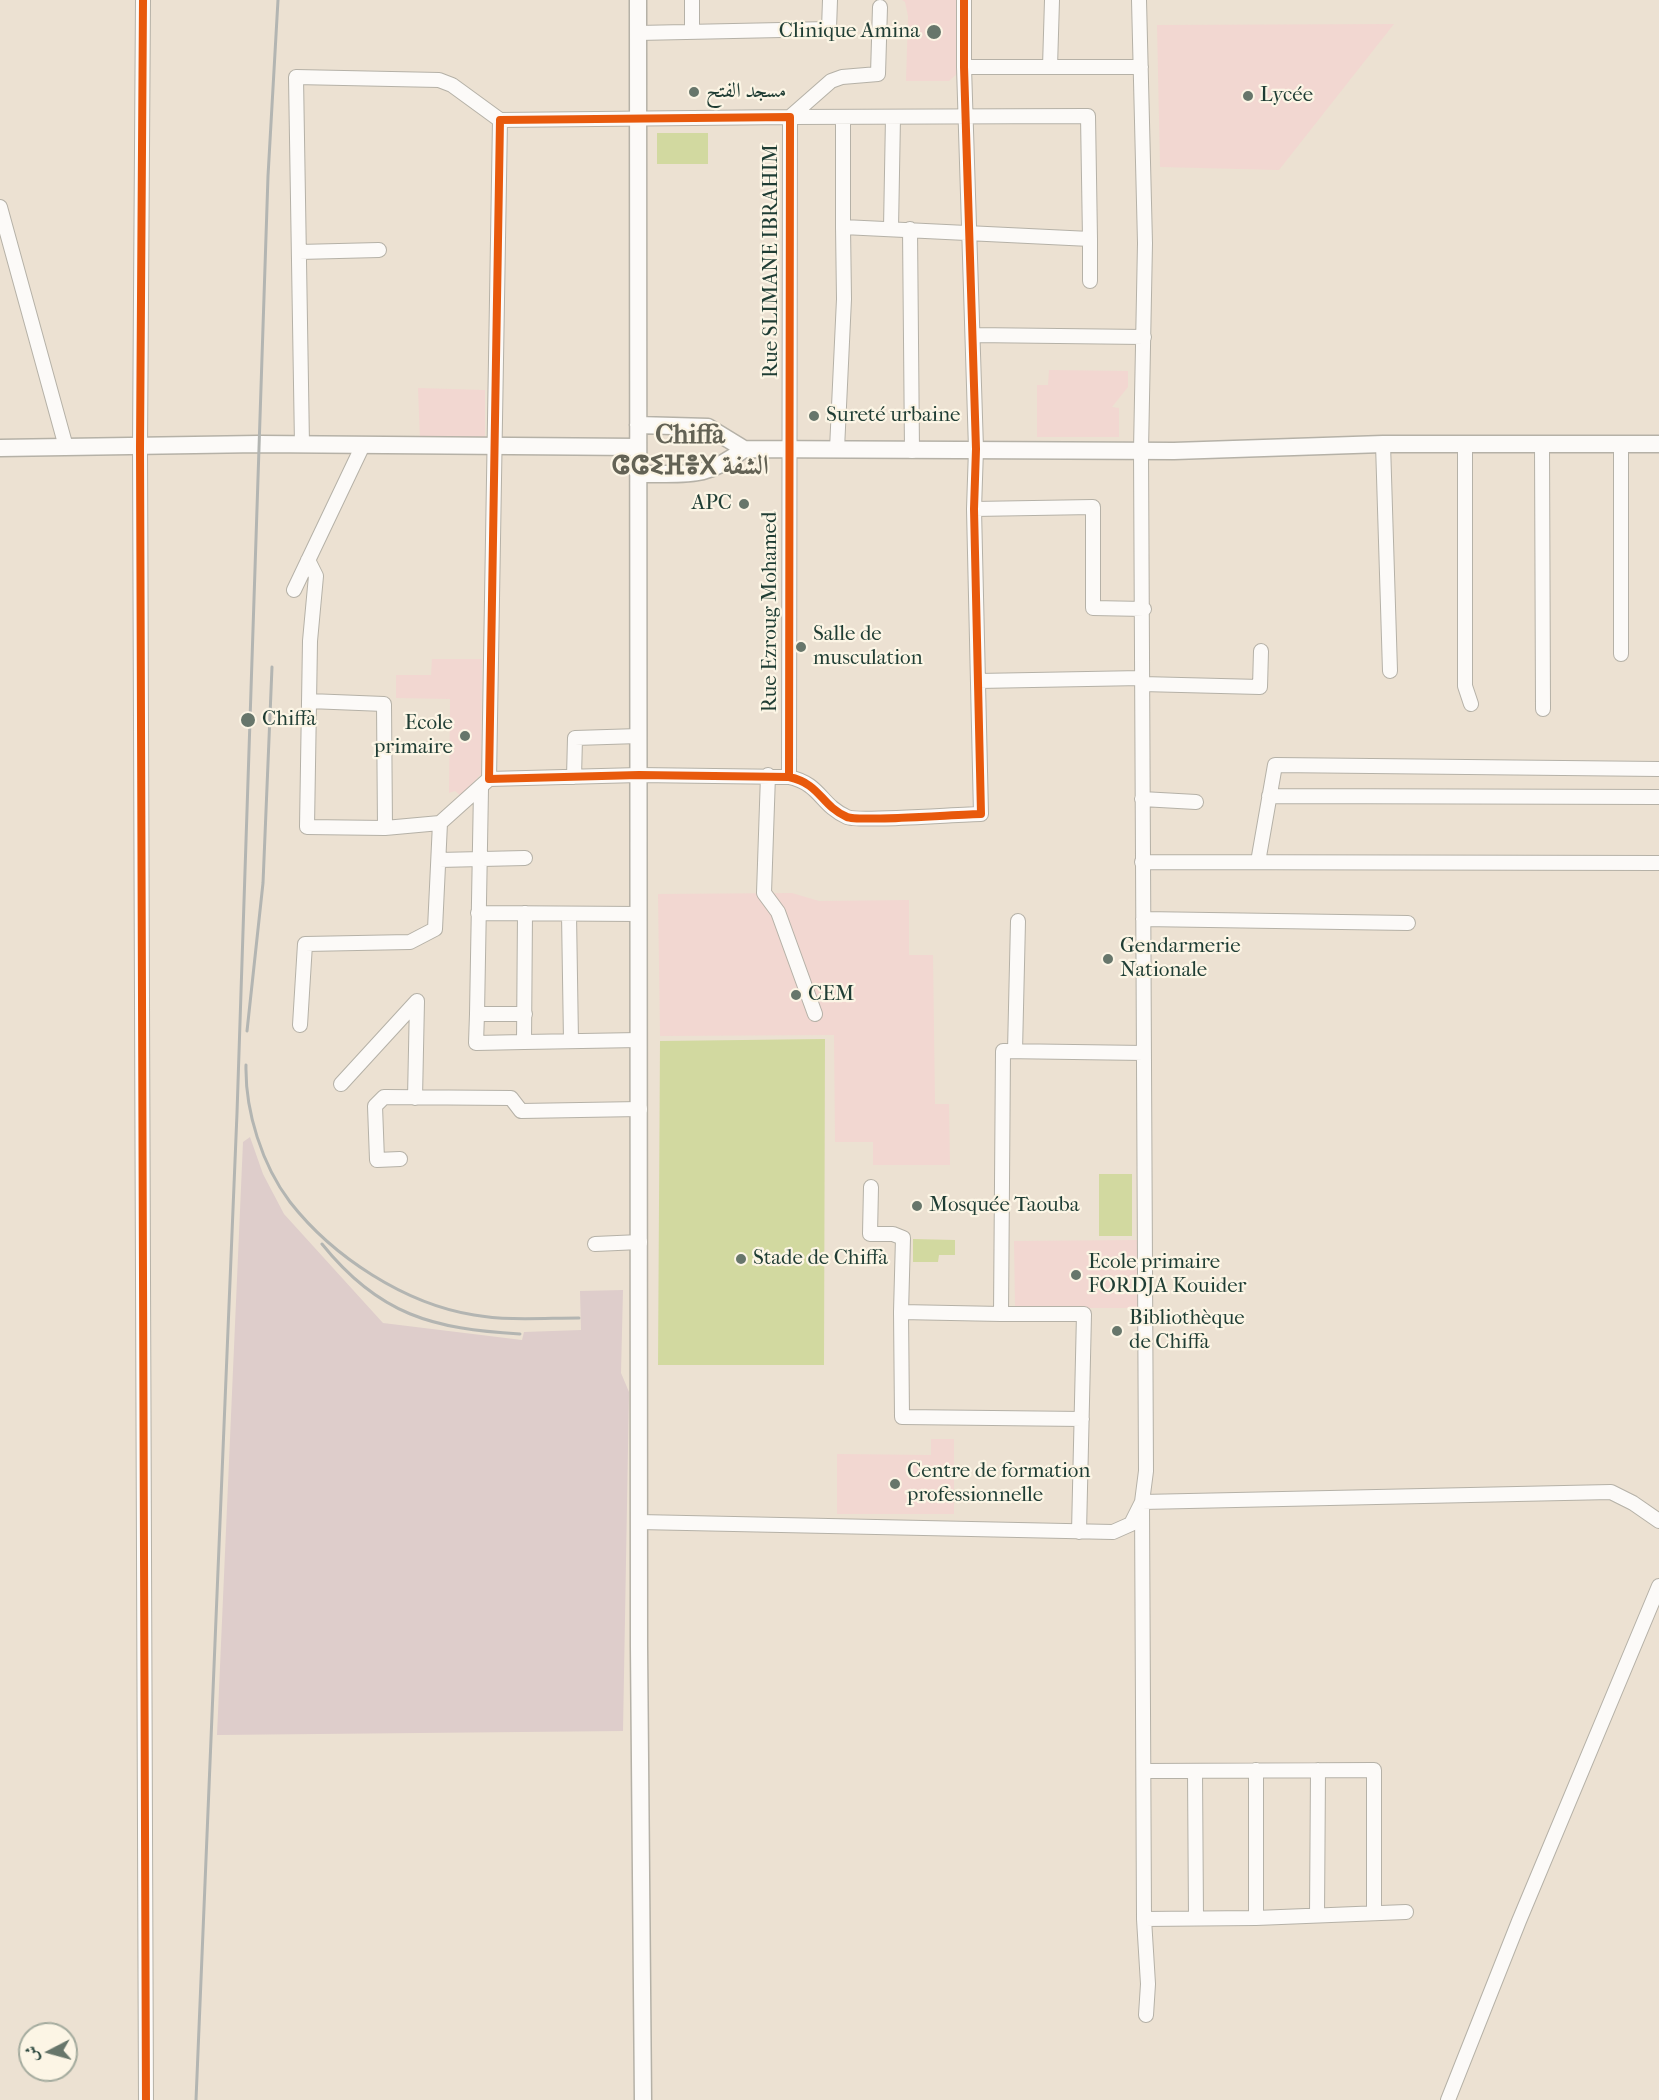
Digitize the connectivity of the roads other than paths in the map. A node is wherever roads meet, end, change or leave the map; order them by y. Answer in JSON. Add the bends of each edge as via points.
{"nodes":[{"id":1,"x":143,"y":0,"type":"edge"},
{"id":2,"x":638,"y":0,"type":"edge"},
{"id":3,"x":692,"y":0,"type":"edge"},
{"id":4,"x":830,"y":0,"type":"edge"},
{"id":5,"x":964,"y":0,"type":"edge"},
{"id":6,"x":1052,"y":0,"type":"edge"},
{"id":7,"x":1139,"y":0,"type":"edge"},
{"id":8,"x":880,"y":7,"type":"dead end"},
{"id":9,"x":692,"y":32,"type":"junction"},
{"id":10,"x":638,"y":33,"type":"junction"},
{"id":11,"x":964,"y":67,"type":"junction"},
{"id":12,"x":1050,"y":67,"type":"junction"},
{"id":13,"x":1141,"y":67,"type":"junction"},
{"id":14,"x":790,"y":117,"type":"junction"},
{"id":15,"x":892,"y":117,"type":"junction"},
{"id":16,"x":843,"y":118,"type":"junction"},
{"id":17,"x":965,"y":118,"type":"junction"},
{"id":18,"x":638,"y":119,"type":"junction"},
{"id":19,"x":500,"y":120,"type":"junction"},
{"id":20,"x":0,"y":207,"type":"edge"},
{"id":21,"x":843,"y":226,"type":"junction"},
{"id":22,"x":891,"y":228,"type":"junction"},
{"id":23,"x":910,"y":229,"type":"junction"},
{"id":24,"x":969,"y":231,"type":"junction"},
{"id":25,"x":1090,"y":239,"type":"junction"},
{"id":26,"x":379,"y":250,"type":"dead end"},
{"id":27,"x":299,"y":252,"type":"junction"},
{"id":28,"x":1090,"y":280,"type":"dead end"},
{"id":29,"x":973,"y":335,"type":"junction"},
{"id":30,"x":1144,"y":337,"type":"junction"},
{"id":31,"x":638,"y":425,"type":"junction"},
{"id":32,"x":1383,"y":444,"type":"junction"},
{"id":33,"x":1465,"y":444,"type":"junction"},
{"id":34,"x":1542,"y":444,"type":"junction"},
{"id":35,"x":1622,"y":444,"type":"junction"},
{"id":36,"x":1659,"y":444,"type":"edge"},
{"id":37,"x":302,"y":445,"type":"junction"},
{"id":38,"x":363,"y":445,"type":"junction"},
{"id":39,"x":66,"y":447,"type":"junction"},
{"id":40,"x":140,"y":447,"type":"junction"},
{"id":41,"x":639,"y":447,"type":"junction"},
{"id":42,"x":0,"y":448,"type":"edge"},
{"id":43,"x":496,"y":448,"type":"junction"},
{"id":44,"x":789,"y":448,"type":"junction"},
{"id":45,"x":744,"y":449,"type":"junction"},
{"id":46,"x":837,"y":449,"type":"junction"},
{"id":47,"x":976,"y":449,"type":"junction"},
{"id":48,"x":1141,"y":450,"type":"junction"},
{"id":49,"x":912,"y":452,"type":"junction"},
{"id":50,"x":638,"y":474,"type":"junction"},
{"id":51,"x":974,"y":509,"type":"junction"},
{"id":52,"x":308,"y":560,"type":"junction"},
{"id":53,"x":294,"y":590,"type":"dead end"},
{"id":54,"x":1144,"y":609,"type":"junction"},
{"id":55,"x":1261,"y":651,"type":"dead end"},
{"id":56,"x":1622,"y":654,"type":"dead end"},
{"id":57,"x":1390,"y":671,"type":"dead end"},
{"id":58,"x":978,"y":681,"type":"junction"},
{"id":59,"x":1142,"y":681,"type":"junction"},
{"id":60,"x":309,"y":701,"type":"junction"},
{"id":61,"x":1471,"y":704,"type":"dead end"},
{"id":62,"x":1543,"y":709,"type":"dead end"},
{"id":63,"x":639,"y":736,"type":"junction"},
{"id":64,"x":1659,"y":769,"type":"edge"},
{"id":65,"x":639,"y":775,"type":"junction"},
{"id":66,"x":768,"y":775,"type":"junction"},
{"id":67,"x":574,"y":777,"type":"junction"},
{"id":68,"x":789,"y":777,"type":"junction"},
{"id":69,"x":485,"y":784,"type":"junction"},
{"id":70,"x":1269,"y":796,"type":"junction"},
{"id":71,"x":1659,"y":797,"type":"edge"},
{"id":72,"x":1142,"y":799,"type":"junction"},
{"id":73,"x":1196,"y":802,"type":"dead end"},
{"id":74,"x":440,"y":823,"type":"junction"},
{"id":75,"x":385,"y":828,"type":"junction"},
{"id":76,"x":525,"y":858,"type":"dead end"},
{"id":77,"x":479,"y":859,"type":"junction"},
{"id":78,"x":439,"y":860,"type":"junction"},
{"id":79,"x":1142,"y":862,"type":"junction"},
{"id":80,"x":1258,"y":862,"type":"junction"},
{"id":81,"x":1659,"y":863,"type":"edge"},
{"id":82,"x":525,"y":913,"type":"junction"},
{"id":83,"x":478,"y":914,"type":"junction"},
{"id":84,"x":569,"y":914,"type":"junction"},
{"id":85,"x":639,"y":914,"type":"junction"},
{"id":86,"x":1143,"y":919,"type":"junction"},
{"id":87,"x":1018,"y":921,"type":"dead end"},
{"id":88,"x":1408,"y":923,"type":"dead end"},
{"id":89,"x":477,"y":1014,"type":"junction"},
{"id":90,"x":525,"y":1014,"type":"junction"},
{"id":91,"x":814,"y":1014,"type":"dead end"},
{"id":92,"x":300,"y":1025,"type":"dead end"},
{"id":93,"x":639,"y":1040,"type":"junction"},
{"id":94,"x":572,"y":1041,"type":"junction"},
{"id":95,"x":524,"y":1042,"type":"junction"},
{"id":96,"x":1015,"y":1051,"type":"junction"},
{"id":97,"x":1144,"y":1053,"type":"junction"},
{"id":98,"x":341,"y":1084,"type":"dead end"},
{"id":99,"x":415,"y":1098,"type":"junction"},
{"id":100,"x":640,"y":1109,"type":"junction"},
{"id":101,"x":400,"y":1160,"type":"dead end"},
{"id":102,"x":871,"y":1186,"type":"dead end"},
{"id":103,"x":640,"y":1242,"type":"junction"},
{"id":104,"x":595,"y":1244,"type":"dead end"},
{"id":105,"x":901,"y":1312,"type":"junction"},
{"id":106,"x":1000,"y":1314,"type":"junction"},
{"id":107,"x":1082,"y":1419,"type":"junction"},
{"id":108,"x":1142,"y":1502,"type":"junction"},
{"id":109,"x":1659,"y":1521,"type":"edge"},
{"id":110,"x":639,"y":1522,"type":"junction"},
{"id":111,"x":1079,"y":1532,"type":"junction"},
{"id":112,"x":1659,"y":1586,"type":"edge"},
{"id":113,"x":1256,"y":1770,"type":"junction"},
{"id":114,"x":1318,"y":1770,"type":"junction"},
{"id":115,"x":1144,"y":1771,"type":"junction"},
{"id":116,"x":1195,"y":1771,"type":"junction"},
{"id":117,"x":1374,"y":1912,"type":"junction"},
{"id":118,"x":1406,"y":1912,"type":"dead end"},
{"id":119,"x":1317,"y":1915,"type":"junction"},
{"id":120,"x":1196,"y":1918,"type":"junction"},
{"id":121,"x":1256,"y":1918,"type":"junction"},
{"id":122,"x":1144,"y":1919,"type":"junction"},
{"id":123,"x":1146,"y":2016,"type":"dead end"},
{"id":124,"x":146,"y":2100,"type":"edge"},
{"id":125,"x":643,"y":2100,"type":"edge"},
{"id":126,"x":1448,"y":2100,"type":"edge"}],
"edges":[{"from":1,"to":40,"type":"street"},
{"from":2,"to":10,"type":"main road"},
{"from":3,"to":9,"type":"street"},
{"from":4,"to":9,"type":"street","via":[[829,30]]},
{"from":5,"to":11,"type":"street"},
{"from":6,"to":12,"type":"street"},
{"from":7,"to":13,"type":"street"},
{"from":8,"to":14,"type":"street","via":[[878,74],[831,81]]},
{"from":9,"to":10,"type":"street"},
{"from":10,"to":18,"type":"main road"},
{"from":11,"to":12,"type":"street"},
{"from":11,"to":17,"type":"street"},
{"from":12,"to":13,"type":"street"},
{"from":13,"to":30,"type":"street"},
{"from":14,"to":16,"type":"street"},
{"from":14,"to":18,"type":"street","name":"Rue SLIMANE IBRAHIM"},
{"from":14,"to":44,"type":"street","name":"Rue SLIMANE IBRAHIM"},
{"from":15,"to":16,"type":"street"},
{"from":15,"to":17,"type":"street"},
{"from":15,"to":22,"type":"street"},
{"from":16,"to":21,"type":"street"},
{"from":17,"to":24,"type":"street"},
{"from":17,"to":25,"type":"street","via":[[1088,116]]},
{"from":18,"to":19,"type":"street","name":"Rue SLIMANE IBRAHIM"},
{"from":18,"to":31,"type":"main road"},
{"from":19,"to":27,"type":"street","via":[[439,80],[296,77]]},
{"from":19,"to":43,"type":"street"},
{"from":20,"to":39,"type":"street"},
{"from":21,"to":22,"type":"street"},
{"from":21,"to":46,"type":"street"},
{"from":22,"to":23,"type":"street"},
{"from":23,"to":24,"type":"street"},
{"from":23,"to":49,"type":"street"},
{"from":24,"to":25,"type":"street"},
{"from":24,"to":29,"type":"street"},
{"from":25,"to":28,"type":"street"},
{"from":26,"to":27,"type":"street"},
{"from":27,"to":37,"type":"street"},
{"from":29,"to":30,"type":"street"},
{"from":29,"to":47,"type":"street"},
{"from":30,"to":48,"type":"street"},
{"from":31,"to":41,"type":"main road"},
{"from":31,"to":45,"type":"main road","via":[[708,427]]},
{"from":32,"to":33,"type":"main road"},
{"from":32,"to":48,"type":"main road"},
{"from":32,"to":57,"type":"street"},
{"from":33,"to":34,"type":"main road"},
{"from":33,"to":61,"type":"street","via":[[1465,686]]},
{"from":34,"to":35,"type":"main road"},
{"from":34,"to":62,"type":"street"},
{"from":35,"to":36,"type":"main road"},
{"from":35,"to":56,"type":"street"},
{"from":37,"to":38,"type":"main road"},
{"from":37,"to":40,"type":"main road"},
{"from":38,"to":43,"type":"main road"},
{"from":38,"to":52,"type":"street"},
{"from":39,"to":40,"type":"main road"},
{"from":39,"to":42,"type":"main road"},
{"from":40,"to":124,"type":"street"},
{"from":41,"to":43,"type":"main road"},
{"from":41,"to":50,"type":"main road"},
{"from":43,"to":69,"type":"street"},
{"from":44,"to":45,"type":"main road"},
{"from":44,"to":46,"type":"main road"},
{"from":44,"to":68,"type":"street","name":"Rue Ezroug Mohamed"},
{"from":45,"to":50,"type":"main road","via":[[708,472]]},
{"from":46,"to":49,"type":"main road"},
{"from":47,"to":48,"type":"main road"},
{"from":47,"to":49,"type":"main road"},
{"from":47,"to":51,"type":"street"},
{"from":48,"to":54,"type":"street"},
{"from":50,"to":63,"type":"main road"},
{"from":51,"to":54,"type":"street","via":[[1093,507],[1093,608]]},
{"from":51,"to":58,"type":"street"},
{"from":52,"to":53,"type":"street"},
{"from":52,"to":60,"type":"street","via":[[316,576]]},
{"from":54,"to":59,"type":"street"},
{"from":55,"to":59,"type":"street","via":[[1260,687]]},
{"from":58,"to":59,"type":"street"},
{"from":58,"to":68,"type":"street","via":[[981,814],[849,819],[825,802],[818,790]]},
{"from":59,"to":72,"type":"street"},
{"from":60,"to":75,"type":"street","via":[[384,704]]},
{"from":60,"to":75,"type":"street","via":[[307,828]]},
{"from":63,"to":65,"type":"main road"},
{"from":63,"to":67,"type":"street","via":[[575,738]]},
{"from":64,"to":70,"type":"street","via":[[1275,765]]},
{"from":65,"to":66,"type":"street"},
{"from":65,"to":67,"type":"street"},
{"from":65,"to":85,"type":"main road"},
{"from":66,"to":68,"type":"street"},
{"from":66,"to":91,"type":"street","via":[[764,893],[778,912]]},
{"from":67,"to":69,"type":"street"},
{"from":69,"to":74,"type":"street"},
{"from":69,"to":77,"type":"street"},
{"from":70,"to":71,"type":"street"},
{"from":70,"to":80,"type":"street"},
{"from":72,"to":73,"type":"street"},
{"from":72,"to":79,"type":"street"},
{"from":74,"to":75,"type":"street"},
{"from":74,"to":78,"type":"street"},
{"from":76,"to":77,"type":"street"},
{"from":77,"to":78,"type":"street"},
{"from":77,"to":83,"type":"street"},
{"from":78,"to":92,"type":"street","via":[[435,929],[410,942],[304,944]]},
{"from":79,"to":80,"type":"street"},
{"from":79,"to":86,"type":"street"},
{"from":80,"to":81,"type":"street"},
{"from":82,"to":83,"type":"street"},
{"from":82,"to":84,"type":"street"},
{"from":82,"to":90,"type":"street"},
{"from":83,"to":89,"type":"street"},
{"from":84,"to":85,"type":"street"},
{"from":84,"to":94,"type":"street"},
{"from":85,"to":93,"type":"main road"},
{"from":86,"to":88,"type":"street"},
{"from":86,"to":97,"type":"street"},
{"from":87,"to":96,"type":"street"},
{"from":89,"to":90,"type":"street"},
{"from":89,"to":95,"type":"street","via":[[476,1043]]},
{"from":90,"to":95,"type":"street"},
{"from":93,"to":94,"type":"street"},
{"from":93,"to":100,"type":"main road"},
{"from":94,"to":95,"type":"street"},
{"from":96,"to":97,"type":"street"},
{"from":96,"to":106,"type":"street","via":[[1003,1051]]},
{"from":97,"to":108,"type":"street","via":[[1146,1471]]},
{"from":98,"to":99,"type":"street","via":[[417,1001]]},
{"from":99,"to":100,"type":"street","via":[[511,1098],[521,1111]]},
{"from":99,"to":101,"type":"street","via":[[384,1097],[375,1106],[377,1160]]},
{"from":100,"to":103,"type":"main road"},
{"from":102,"to":105,"type":"street","via":[[870,1234],[903,1238]]},
{"from":103,"to":104,"type":"street"},
{"from":103,"to":110,"type":"main road"},
{"from":105,"to":106,"type":"street"},
{"from":105,"to":107,"type":"street","via":[[902,1417]]},
{"from":106,"to":107,"type":"street","via":[[1084,1314]]},
{"from":107,"to":111,"type":"street"},
{"from":108,"to":109,"type":"street","via":[[1611,1492]]},
{"from":108,"to":111,"type":"street","via":[[1131,1524],[1113,1532]]},
{"from":108,"to":115,"type":"street"},
{"from":110,"to":111,"type":"street"},
{"from":110,"to":125,"type":"main road"},
{"from":112,"to":126,"type":"street"},
{"from":113,"to":114,"type":"street"},
{"from":113,"to":116,"type":"street"},
{"from":113,"to":121,"type":"street"},
{"from":114,"to":117,"type":"street","via":[[1374,1770]]},
{"from":114,"to":119,"type":"street"},
{"from":115,"to":116,"type":"street"},
{"from":115,"to":122,"type":"street"},
{"from":116,"to":120,"type":"street"},
{"from":117,"to":118,"type":"street"},
{"from":117,"to":119,"type":"street"},
{"from":119,"to":121,"type":"street"},
{"from":120,"to":121,"type":"street"},
{"from":120,"to":122,"type":"street"},
{"from":122,"to":123,"type":"street"}]}
